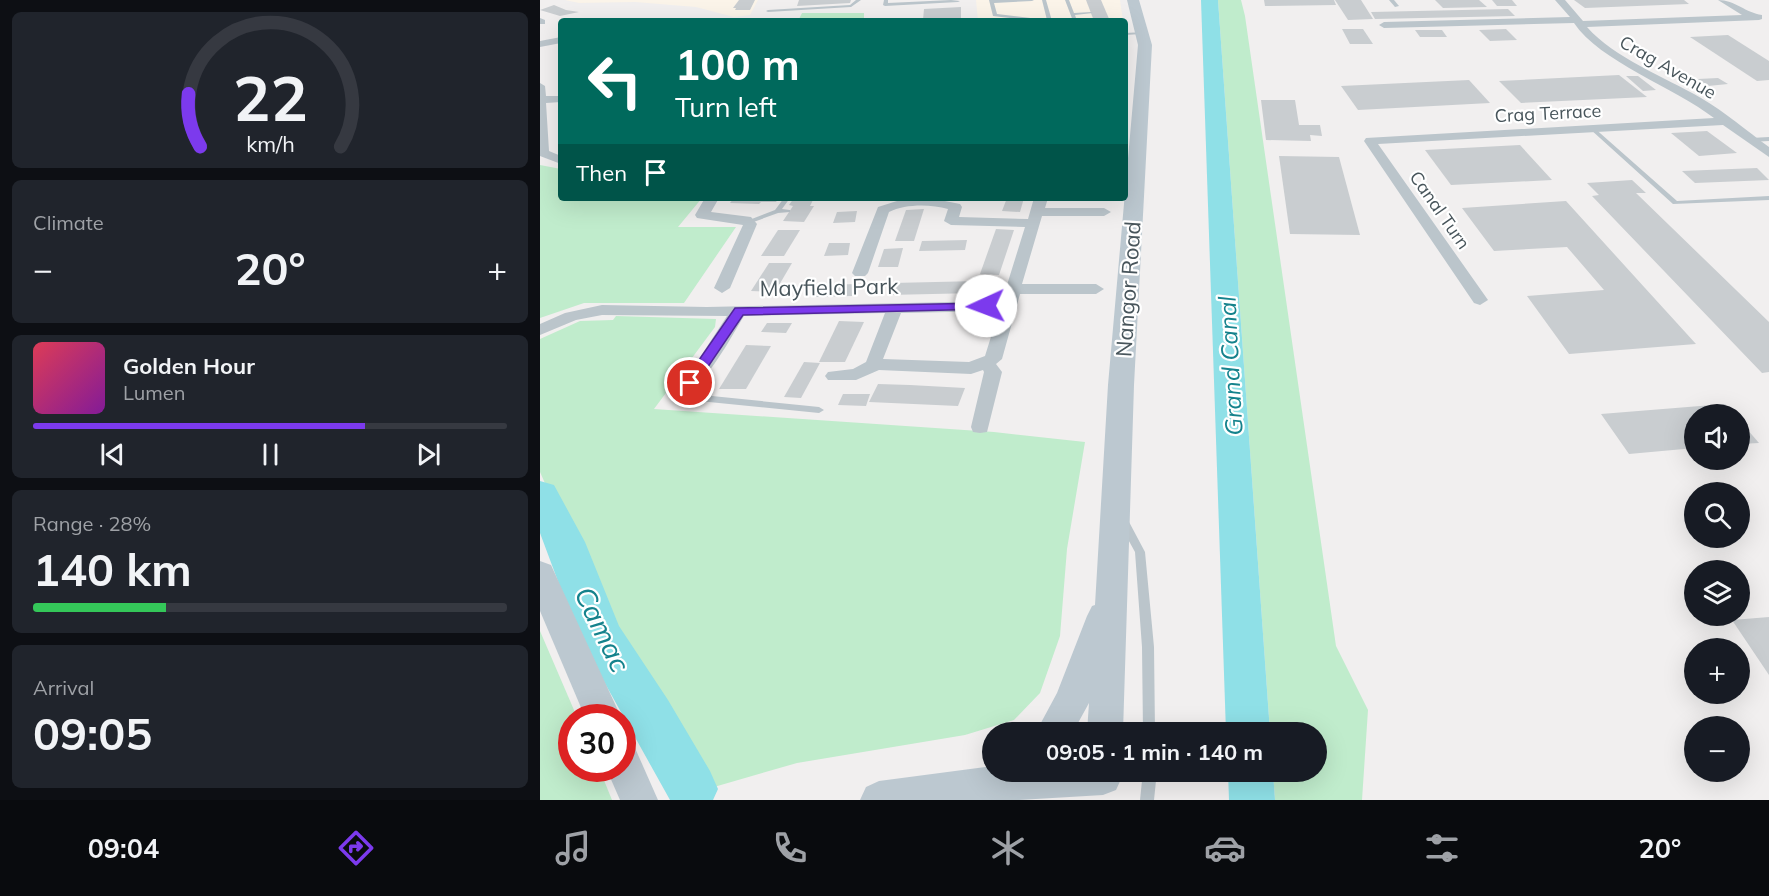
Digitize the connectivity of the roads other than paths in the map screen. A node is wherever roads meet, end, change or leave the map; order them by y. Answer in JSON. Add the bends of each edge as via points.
{"nodes":[{"id":1,"x":859,"y":0,"type":"edge"},
{"id":2,"x":886,"y":0,"type":"edge"},
{"id":3,"x":1032,"y":0,"type":"edge"},
{"id":4,"x":1044,"y":0,"type":"edge"},
{"id":5,"x":1067,"y":0,"type":"edge"},
{"id":6,"x":1134,"y":0,"type":"edge"},
{"id":7,"x":1391,"y":0,"type":"edge"},
{"id":8,"x":1560,"y":0,"type":"edge"},
{"id":9,"x":1723,"y":0,"type":"edge"},
{"id":10,"x":958,"y":1,"type":"edge"},
{"id":11,"x":991,"y":1,"type":"edge"},
{"id":12,"x":1009,"y":1,"type":"edge"},
{"id":13,"x":1017,"y":1,"type":"edge"},
{"id":14,"x":1397,"y":6,"type":"dead end"},
{"id":15,"x":768,"y":11,"type":"dead end"},
{"id":16,"x":1091,"y":13,"type":"dead end"},
{"id":17,"x":1073,"y":14,"type":"junction"},
{"id":18,"x":1021,"y":18,"type":"joint"},
{"id":19,"x":1048,"y":18,"type":"edge"},
{"id":20,"x":1074,"y":18,"type":"edge"},
{"id":21,"x":1577,"y":22,"type":"junction"},
{"id":22,"x":1384,"y":25,"type":"dead end"},
{"id":23,"x":1133,"y":33,"type":"edge"},
{"id":24,"x":558,"y":41,"type":"edge"},
{"id":25,"x":540,"y":44,"type":"edge"},
{"id":26,"x":540,"y":86,"type":"edge"},
{"id":27,"x":558,"y":99,"type":"edge"},
{"id":28,"x":542,"y":100,"type":"junction"},
{"id":29,"x":1727,"y":121,"type":"junction"},
{"id":30,"x":1592,"y":128,"type":"junction"},
{"id":31,"x":1769,"y":139,"type":"edge"},
{"id":32,"x":1751,"y":140,"type":"junction"},
{"id":33,"x":1370,"y":141,"type":"joint"},
{"id":34,"x":1769,"y":153,"type":"edge"},
{"id":35,"x":558,"y":159,"type":"edge"},
{"id":36,"x":1769,"y":198,"type":"edge"},
{"id":37,"x":710,"y":201,"type":"edge"},
{"id":38,"x":785,"y":201,"type":"edge"},
{"id":39,"x":777,"y":211,"type":"junction"},
{"id":40,"x":788,"y":211,"type":"dead end"},
{"id":41,"x":1037,"y":211,"type":"edge"},
{"id":42,"x":1104,"y":212,"type":"dead end"},
{"id":43,"x":748,"y":222,"type":"junction"},
{"id":44,"x":860,"y":273,"type":"dead end"},
{"id":45,"x":722,"y":288,"type":"dead end"},
{"id":46,"x":1014,"y":289,"type":"junction"},
{"id":47,"x":1096,"y":289,"type":"dead end"},
{"id":48,"x":1480,"y":300,"type":"dead end"},
{"id":49,"x":1008,"y":306,"type":"junction"},
{"id":50,"x":895,"y":309,"type":"junction"},
{"id":51,"x":739,"y":311,"type":"junction"},
{"id":52,"x":540,"y":330,"type":"edge"},
{"id":53,"x":987,"y":363,"type":"junction"},
{"id":54,"x":875,"y":364,"type":"junction"},
{"id":55,"x":834,"y":376,"type":"dead end"},
{"id":56,"x":682,"y":388,"type":"joint"},
{"id":57,"x":819,"y":410,"type":"dead end"},
{"id":58,"x":980,"y":427,"type":"dead end"},
{"id":59,"x":1115,"y":508,"type":"junction"},
{"id":60,"x":540,"y":574,"type":"edge"},
{"id":61,"x":1112,"y":591,"type":"junction"},
{"id":62,"x":597,"y":704,"type":"edge"},
{"id":63,"x":1060,"y":722,"type":"edge"},
{"id":64,"x":1105,"y":722,"type":"edge"},
{"id":65,"x":1149,"y":722,"type":"edge"},
{"id":66,"x":631,"y":782,"type":"edge"},
{"id":67,"x":1149,"y":782,"type":"edge"},
{"id":68,"x":1103,"y":783,"type":"edge"},
{"id":69,"x":994,"y":786,"type":"edge"},
{"id":70,"x":639,"y":800,"type":"edge"},
{"id":71,"x":879,"y":800,"type":"edge"},
{"id":72,"x":1147,"y":800,"type":"edge"}],
"edges":[{"from":1,"to":15,"type":"lane","via":[[851,6]]},
{"from":2,"to":10,"type":"lane","via":[[885,5]]},
{"from":3,"to":13,"type":"lane"},
{"from":4,"to":19,"type":"lane"},
{"from":5,"to":17,"type":"lane"},
{"from":6,"to":23,"type":"main road","name":"Nangor Road"},
{"from":7,"to":14,"type":"lane"},
{"from":8,"to":21,"type":"street","name":"Crag Avenue"},
{"from":9,"to":21,"type":"street","via":[[1755,17]]},
{"from":11,"to":12,"type":"lane"},
{"from":11,"to":18,"type":"lane","via":[[995,15]]},
{"from":12,"to":13,"type":"lane"},
{"from":13,"to":18,"type":"lane"},
{"from":16,"to":17,"type":"lane"},
{"from":17,"to":20,"type":"lane"},
{"from":21,"to":22,"type":"street"},
{"from":21,"to":29,"type":"street","name":"Crag Avenue","via":[[1597,44],[1690,95]]},
{"from":23,"to":59,"type":"main road","name":"Nangor Road","via":[[1145,45],[1143,99]]},
{"from":24,"to":25,"type":"street"},
{"from":26,"to":28,"type":"street"},
{"from":27,"to":28,"type":"street"},
{"from":28,"to":35,"type":"street","via":[[543,153]]},
{"from":29,"to":30,"type":"street","name":"Crag Terrace"},
{"from":29,"to":32,"type":"street","name":"Crag Avenue"},
{"from":30,"to":33,"type":"street","name":"Crag Terrace"},
{"from":30,"to":36,"type":"lane","via":[[1675,203]]},
{"from":31,"to":32,"type":"lane"},
{"from":32,"to":34,"type":"street","name":"Crag Avenue"},
{"from":33,"to":48,"type":"street","name":"Canal Turn"},
{"from":37,"to":43,"type":"street","via":[[702,215]]},
{"from":38,"to":39,"type":"lane"},
{"from":39,"to":40,"type":"lane"},
{"from":39,"to":43,"type":"lane"},
{"from":41,"to":42,"type":"street"},
{"from":41,"to":44,"type":"street","via":[[951,221],[955,207],[947,204],[889,205],[883,210]]},
{"from":41,"to":46,"type":"street"},
{"from":43,"to":45,"type":"street"},
{"from":46,"to":47,"type":"street"},
{"from":46,"to":49,"type":"street"},
{"from":49,"to":50,"type":"street","name":"Mayfield Park"},
{"from":49,"to":53,"type":"street","via":[[996,354]]},
{"from":50,"to":51,"type":"street","name":"Mayfield Park"},
{"from":50,"to":54,"type":"street"},
{"from":51,"to":52,"type":"street","name":"Mayfield Park","via":[[602,310],[571,316]]},
{"from":51,"to":56,"type":"street","via":[[697,375]]},
{"from":53,"to":54,"type":"street","via":[[971,368]]},
{"from":53,"to":58,"type":"street","via":[[993,372]]},
{"from":54,"to":55,"type":"street","via":[[854,376]]},
{"from":56,"to":57,"type":"lane","via":[[689,397]]},
{"from":59,"to":61,"type":"main road","name":"Nangor Road"},
{"from":59,"to":65,"type":"lane","via":[[1140,552],[1148,647]]},
{"from":60,"to":62,"type":"main road"},
{"from":61,"to":63,"type":"main road","via":[[1072,701]]},
{"from":61,"to":64,"type":"main road","name":"Nangor Road"},
{"from":66,"to":70,"type":"main road"},
{"from":67,"to":72,"type":"lane"},
{"from":68,"to":69,"type":"main road","via":[[1038,779]]},
{"from":69,"to":71,"type":"main road"}]}
